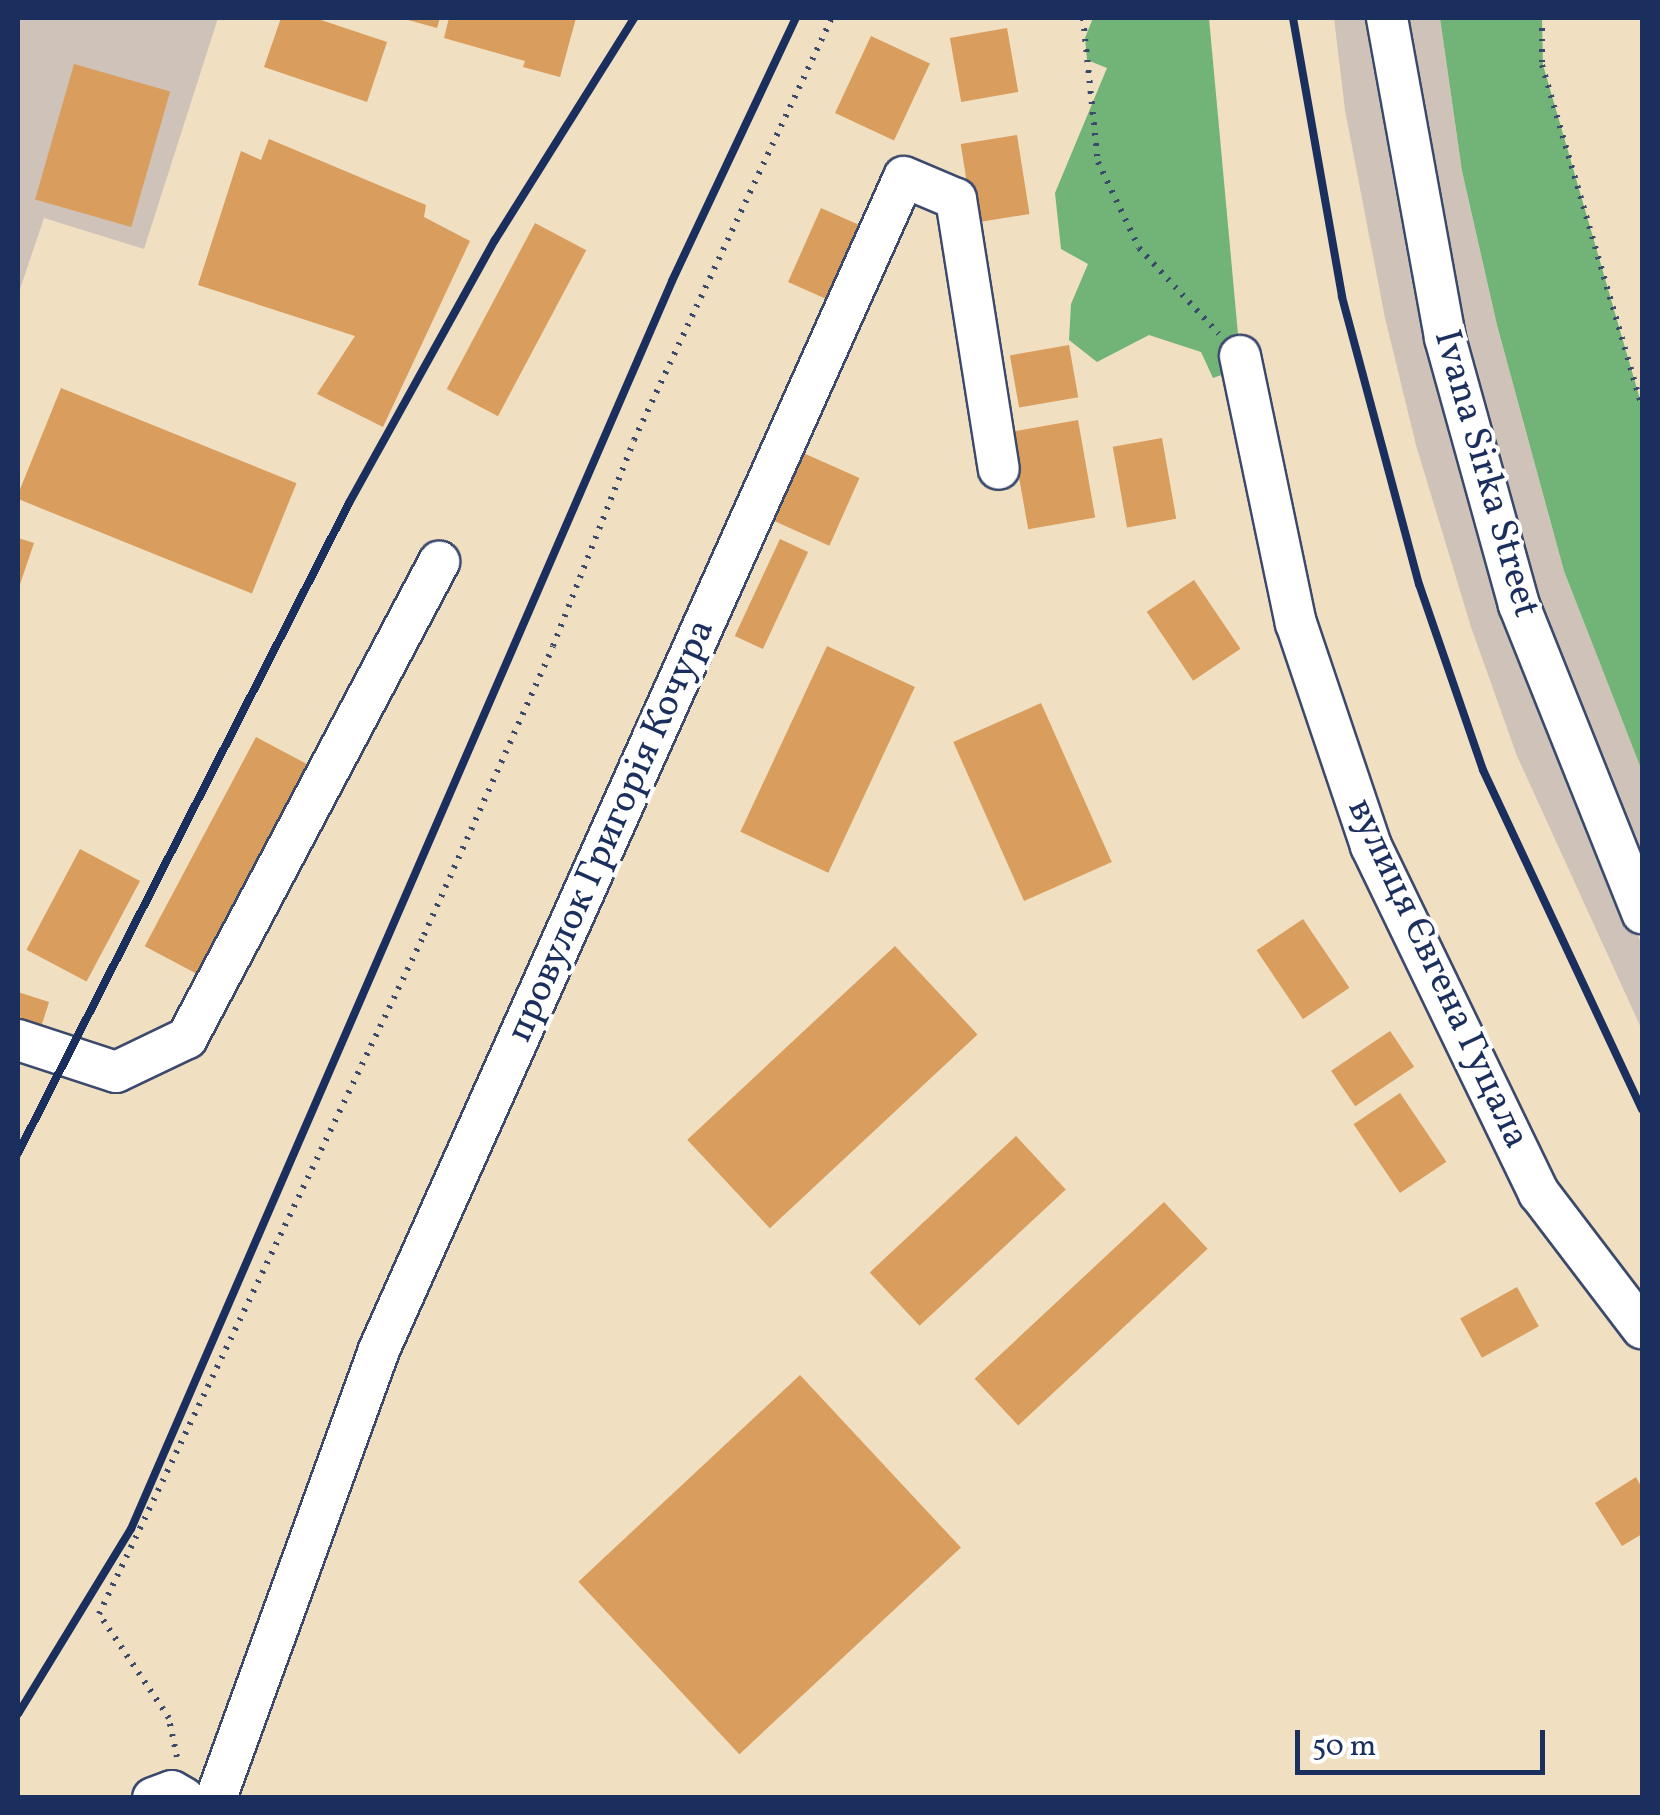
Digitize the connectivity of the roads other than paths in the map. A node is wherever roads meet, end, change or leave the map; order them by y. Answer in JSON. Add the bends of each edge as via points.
{"nodes":[{"id":1,"x":1386,"y":18,"type":"edge"},
{"id":2,"x":1240,"y":356,"type":"road end"},
{"id":3,"x":999,"y":468,"type":"dead end"},
{"id":4,"x":439,"y":562,"type":"dead end"},
{"id":5,"x":1642,"y":913,"type":"edge"},
{"id":6,"x":18,"y":1040,"type":"edge"},
{"id":7,"x":1642,"y":1328,"type":"edge"},
{"id":8,"x":182,"y":1782,"type":"edge"},
{"id":9,"x":153,"y":1798,"type":"edge"},
{"id":10,"x":216,"y":1798,"type":"edge"}],
"edges":[{"from":1,"to":5,"type":"street","name":"Ivana Sirka Street","via":[[1445,338],[1519,605]]},
{"from":2,"to":7,"type":"street","name":"вулиця Євгена Гуцала","via":[[1296,624],[1371,846],[1539,1193]]},
{"from":3,"to":10,"type":"street","name":"провулок Григорія Кочура","via":[[956,199],[904,177],[378,1352]]},
{"from":4,"to":6,"type":"street","via":[[187,1038],[116,1072]]},
{"from":8,"to":9,"type":"street"}]}
